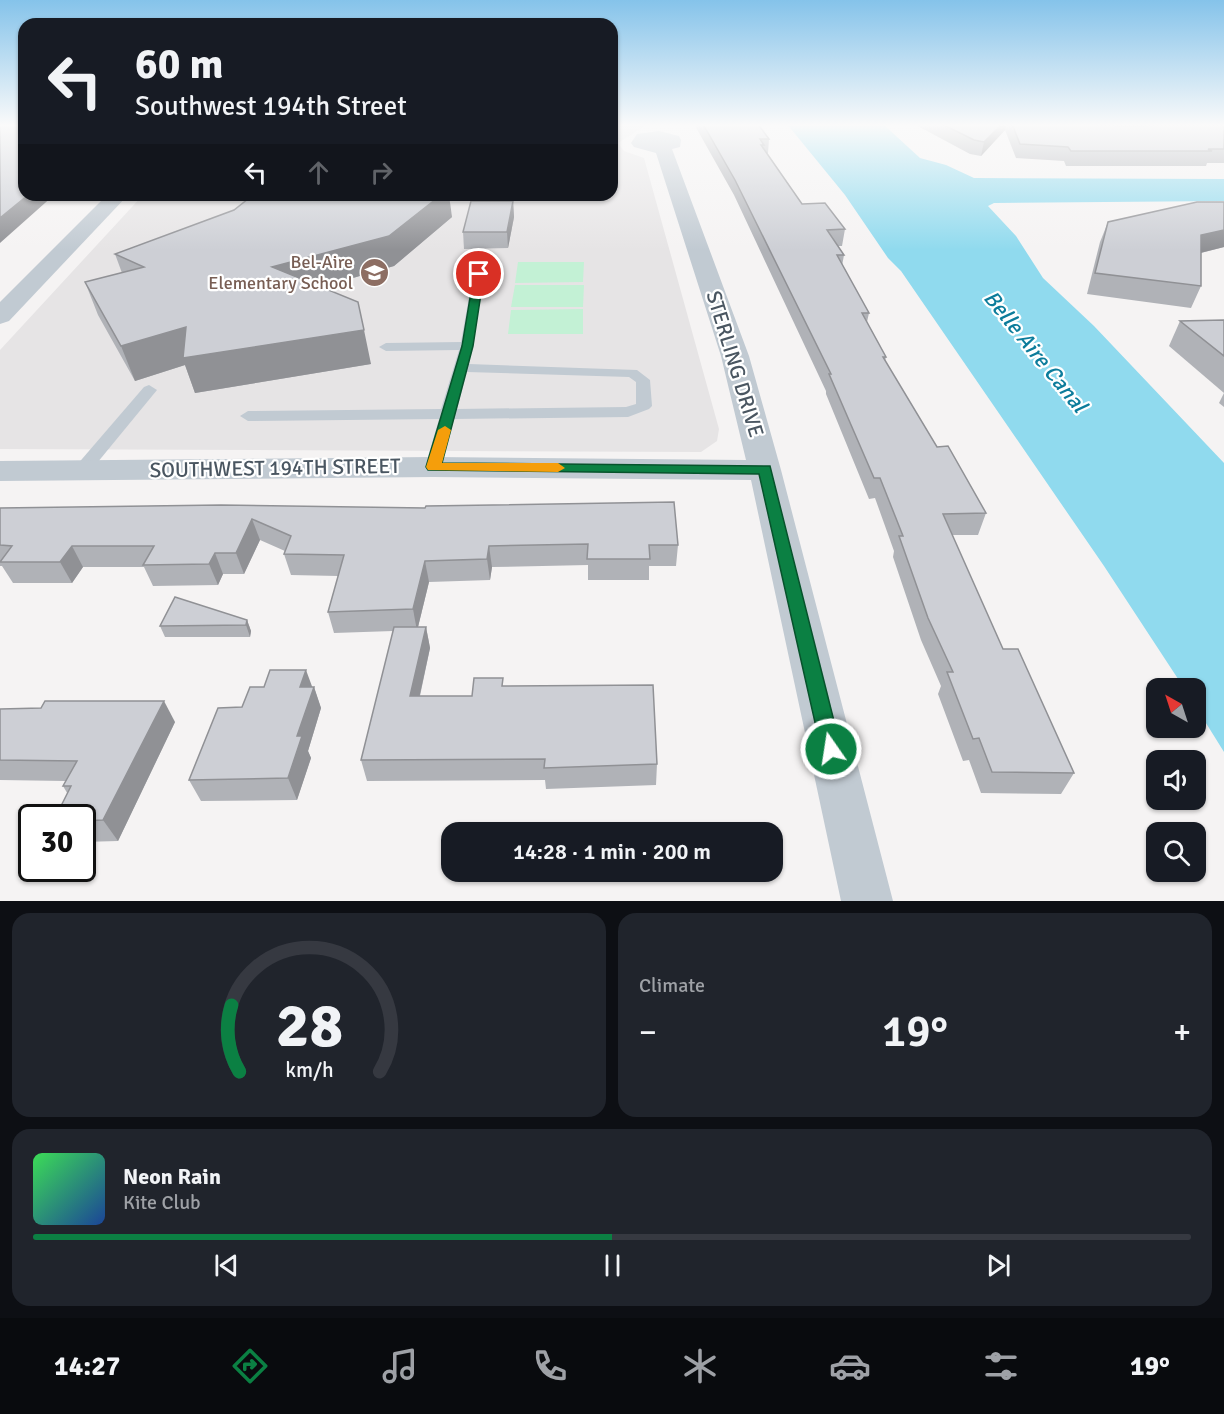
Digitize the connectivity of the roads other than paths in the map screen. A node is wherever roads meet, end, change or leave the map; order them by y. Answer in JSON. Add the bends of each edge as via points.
{"nodes":[{"id":1,"x":670,"y":166,"type":"edge"},
{"id":2,"x":112,"y":201,"type":"edge"},
{"id":3,"x":479,"y":274,"type":"dead end"},
{"id":4,"x":0,"y":316,"type":"edge"},
{"id":5,"x":387,"y":346,"type":"dead end"},
{"id":6,"x":467,"y":346,"type":"junction"},
{"id":7,"x":462,"y":368,"type":"junction"},
{"id":8,"x":149,"y":390,"type":"dead end"},
{"id":9,"x":450,"y":413,"type":"junction"},
{"id":10,"x":248,"y":416,"type":"dead end"},
{"id":11,"x":433,"y":467,"type":"junction"},
{"id":12,"x":82,"y":470,"type":"junction"},
{"id":13,"x":765,"y":470,"type":"junction"},
{"id":14,"x":0,"y":471,"type":"edge"},
{"id":15,"x":867,"y":901,"type":"edge"}],
"edges":[{"from":1,"to":13,"type":"street","name":"STERLING DRIVE","via":[[732,346]]},
{"from":2,"to":4,"type":"street"},
{"from":3,"to":6,"type":"lane"},
{"from":5,"to":6,"type":"lane"},
{"from":6,"to":7,"type":"lane"},
{"from":7,"to":9,"type":"lane"},
{"from":7,"to":9,"type":"lane","via":[[632,372],[644,380],[644,406],[628,412]]},
{"from":8,"to":12,"type":"lane"},
{"from":9,"to":10,"type":"lane"},
{"from":9,"to":11,"type":"lane"},
{"from":11,"to":12,"type":"street","name":"SOUTHWEST 194TH STREET"},
{"from":11,"to":13,"type":"street","name":"SOUTHWEST 194TH STREET"},
{"from":12,"to":14,"type":"street","name":"SOUTHWEST 194TH STREET"},
{"from":13,"to":15,"type":"street","name":"STERLING DRIVE"}]}
